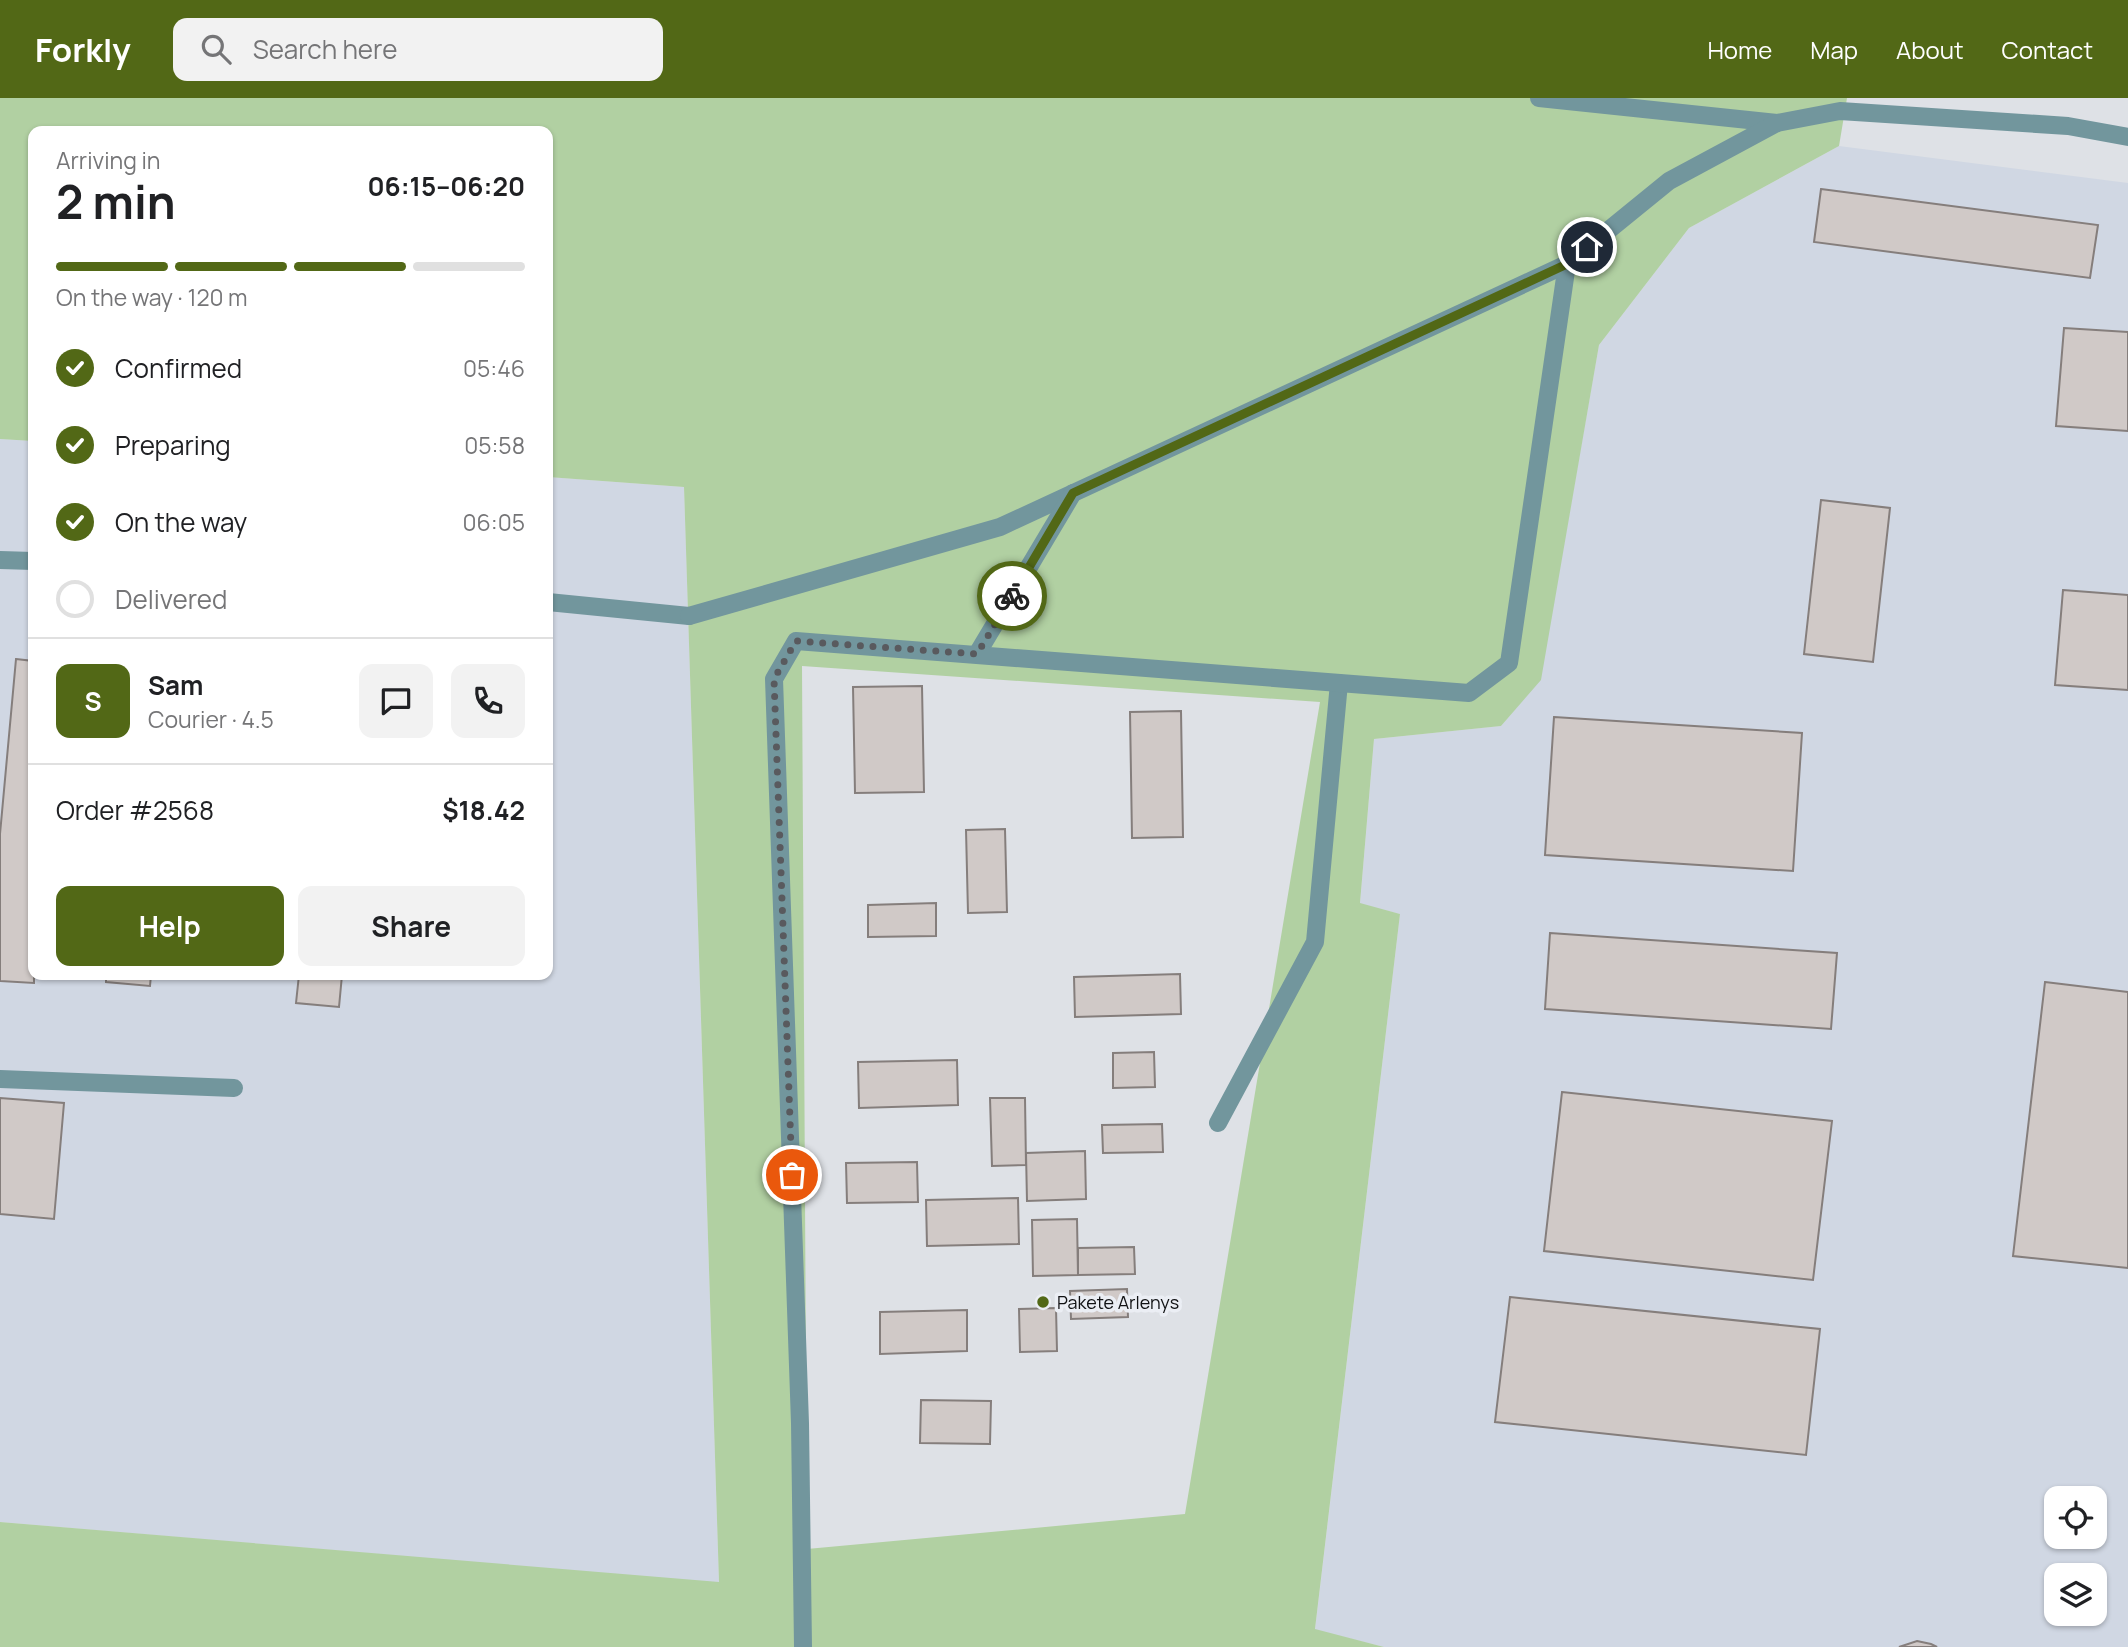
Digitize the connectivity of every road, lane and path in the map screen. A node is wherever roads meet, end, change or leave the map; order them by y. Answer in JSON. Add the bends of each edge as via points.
{"nodes":[{"id":1,"x":1539,"y":98,"type":"edge"},
{"id":2,"x":1777,"y":123,"type":"junction"},
{"id":3,"x":2128,"y":137,"type":"edge"},
{"id":4,"x":1567,"y":264,"type":"junction"},
{"id":5,"x":1073,"y":493,"type":"junction"},
{"id":6,"x":0,"y":560,"type":"edge"},
{"id":7,"x":28,"y":561,"type":"edge"},
{"id":8,"x":553,"y":602,"type":"edge"},
{"id":9,"x":977,"y":654,"type":"junction"},
{"id":10,"x":1339,"y":683,"type":"junction"},
{"id":11,"x":0,"y":1079,"type":"edge"},
{"id":12,"x":233,"y":1088,"type":"dead end"},
{"id":13,"x":1218,"y":1123,"type":"dead end"},
{"id":14,"x":803,"y":1647,"type":"edge"}],
"edges":[{"from":1,"to":2,"type":"street"},
{"from":2,"to":3,"type":"street","via":[[1840,111],[2068,127]]},
{"from":2,"to":4,"type":"street","via":[[1669,181]]},
{"from":4,"to":5,"type":"street"},
{"from":4,"to":10,"type":"street","via":[[1508,663],[1469,693]]},
{"from":5,"to":8,"type":"street","via":[[1000,527],[689,616]]},
{"from":5,"to":9,"type":"street"},
{"from":6,"to":7,"type":"street"},
{"from":9,"to":10,"type":"street"},
{"from":9,"to":14,"type":"street","via":[[796,641],[774,679],[800,1423]]},
{"from":10,"to":13,"type":"street","via":[[1315,942]]},
{"from":11,"to":12,"type":"street"}]}
